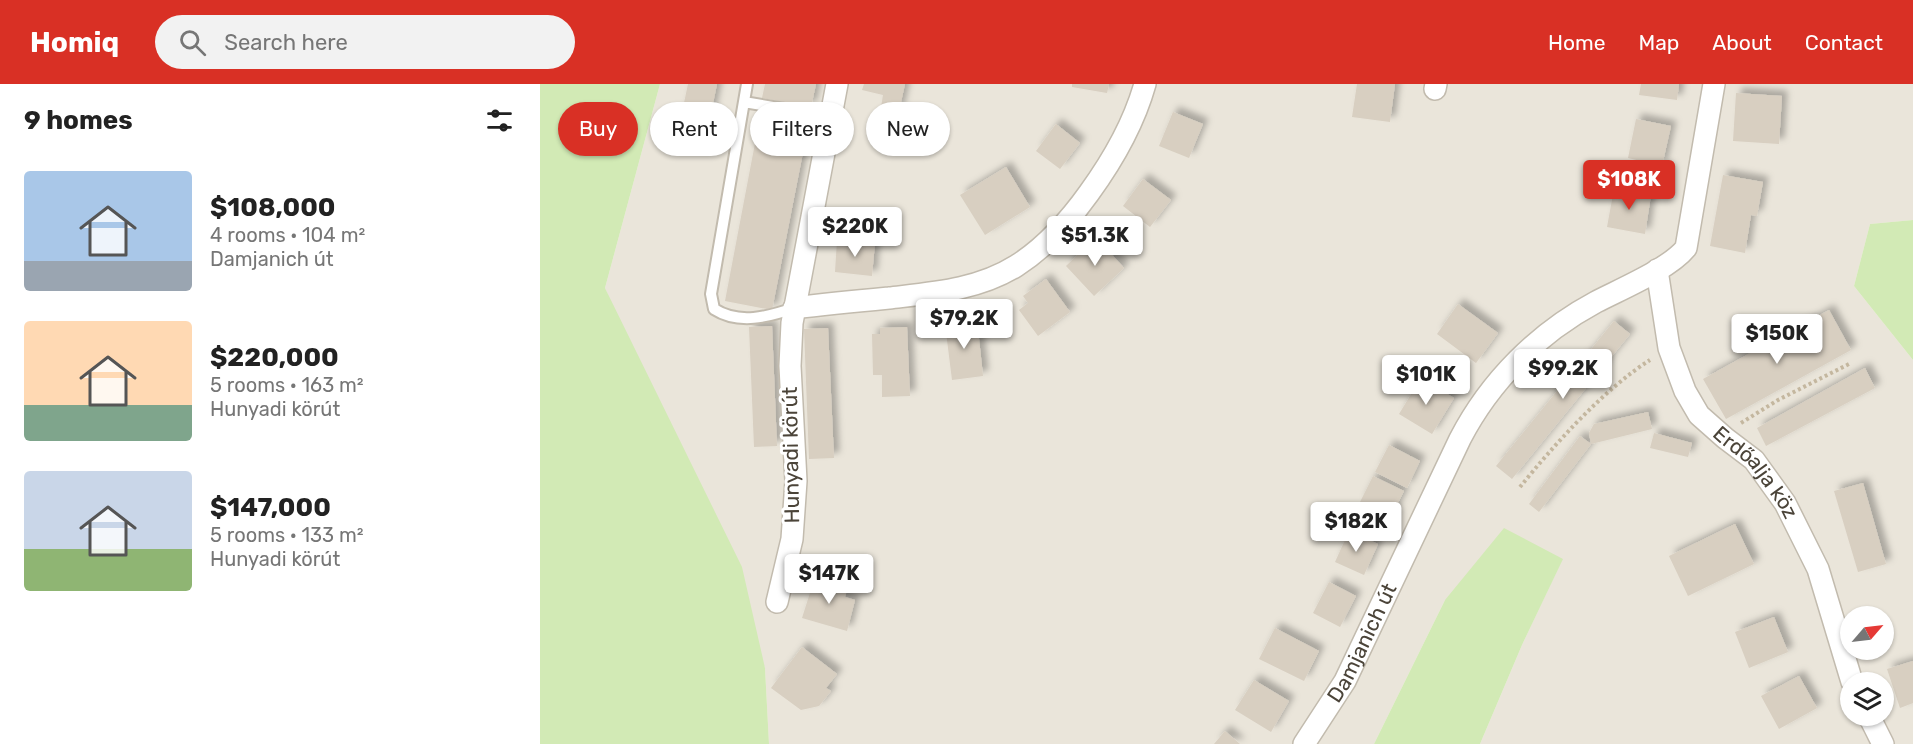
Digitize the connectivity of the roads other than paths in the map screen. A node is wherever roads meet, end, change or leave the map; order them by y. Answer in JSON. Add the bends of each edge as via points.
{"nodes":[{"id":1,"x":747,"y":84,"type":"edge"},
{"id":2,"x":837,"y":84,"type":"edge"},
{"id":3,"x":1145,"y":84,"type":"edge"},
{"id":4,"x":1713,"y":84,"type":"edge"},
{"id":5,"x":744,"y":102,"type":"junction"},
{"id":6,"x":834,"y":102,"type":"edge"},
{"id":7,"x":750,"y":103,"type":"edge"},
{"id":8,"x":824,"y":156,"type":"edge"},
{"id":9,"x":1657,"y":270,"type":"junction"},
{"id":10,"x":794,"y":308,"type":"junction"},
{"id":11,"x":777,"y":602,"type":"dead end"},
{"id":12,"x":1849,"y":672,"type":"edge"},
{"id":13,"x":1874,"y":726,"type":"edge"},
{"id":14,"x":1304,"y":744,"type":"edge"},
{"id":15,"x":1882,"y":744,"type":"edge"}],
"edges":[{"from":1,"to":5,"type":"lane"},
{"from":2,"to":6,"type":"street","name":"Hunyadi körút"},
{"from":3,"to":10,"type":"street","via":[[1139,107],[1107,168],[1072,217],[1015,267],[968,286],[939,292]]},
{"from":4,"to":9,"type":"street","name":"Damjanich út","via":[[1689,240],[1682,253]]},
{"from":5,"to":7,"type":"lane"},
{"from":5,"to":10,"type":"lane","via":[[711,294],[714,309],[744,318],[771,316]]},
{"from":8,"to":10,"type":"street","name":"Hunyadi körút"},
{"from":9,"to":12,"type":"street","name":"Erdőalja köz","via":[[1669,348],[1692,405],[1725,438],[1755,460],[1785,503],[1818,569]]},
{"from":9,"to":14,"type":"street","name":"Damjanich út","via":[[1569,318],[1491,388],[1460,439],[1345,681]]},
{"from":10,"to":11,"type":"street","name":"Hunyadi körút","via":[[790,366],[795,508]]},
{"from":13,"to":15,"type":"street"}]}
